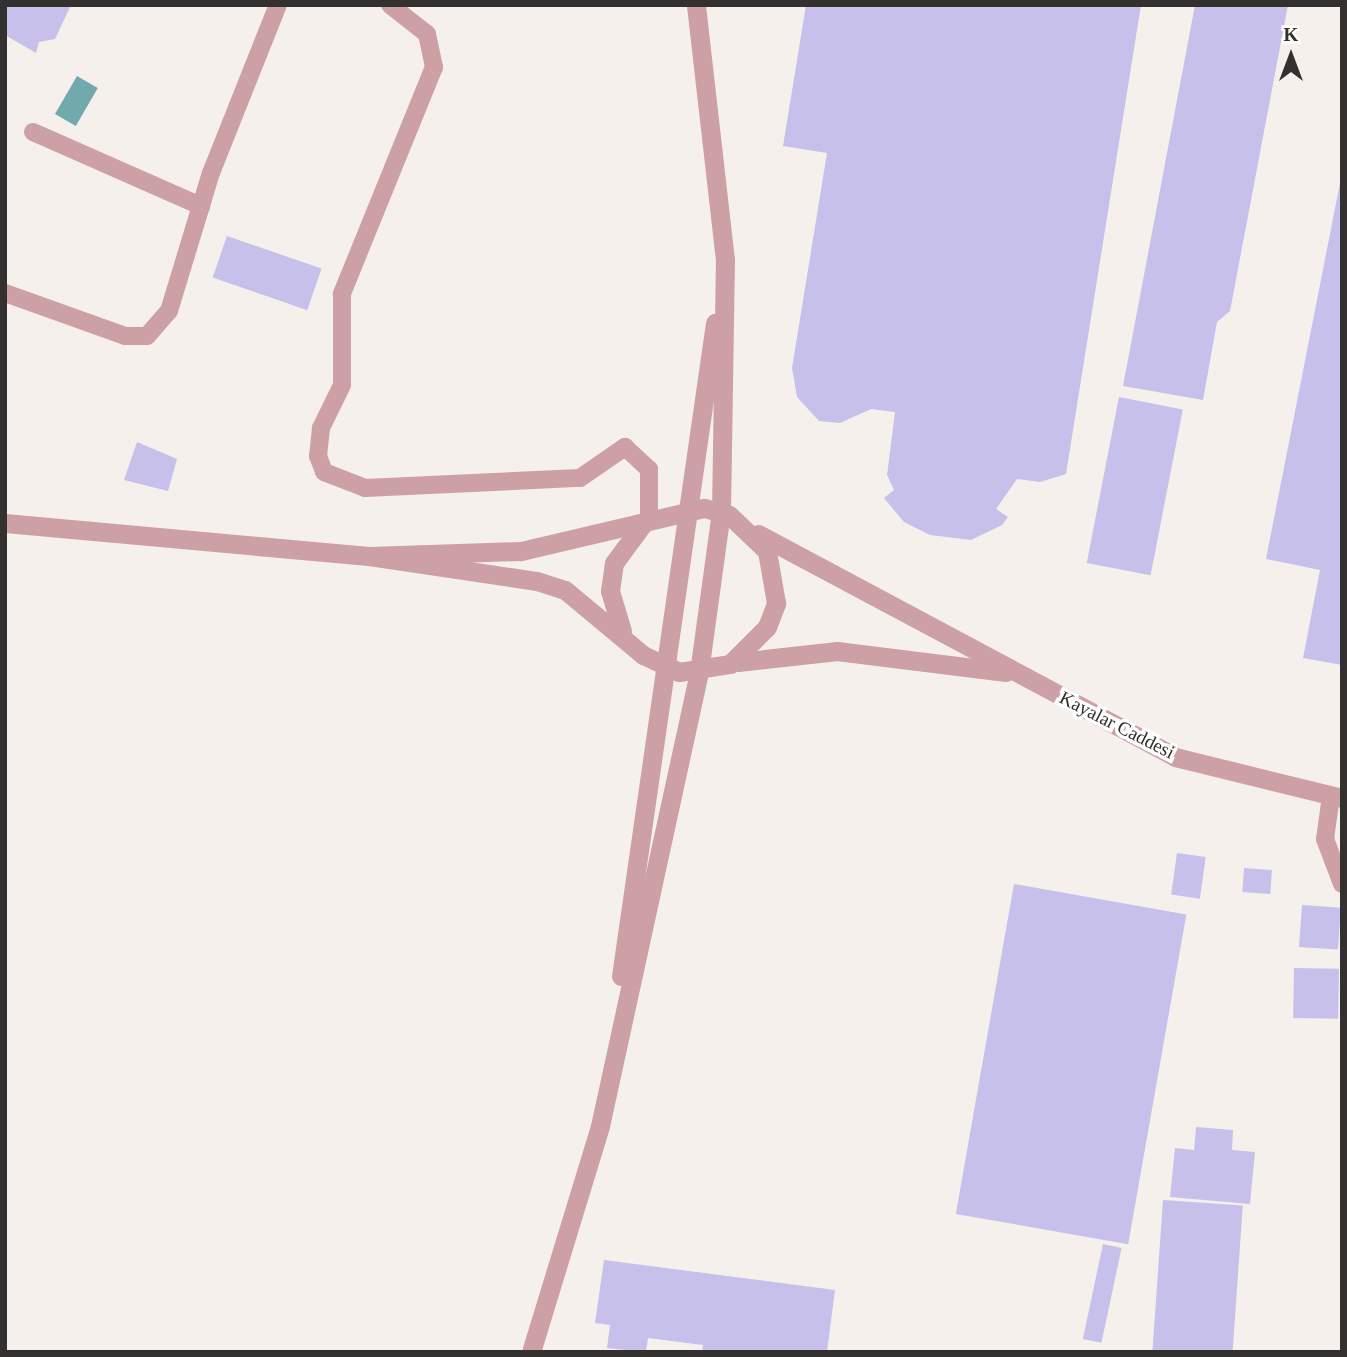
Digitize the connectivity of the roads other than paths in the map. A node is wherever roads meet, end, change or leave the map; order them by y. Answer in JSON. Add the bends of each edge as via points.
{"nodes":[{"id":1,"x":278,"y":5,"type":"edge"},
{"id":2,"x":390,"y":5,"type":"edge"},
{"id":3,"x":696,"y":5,"type":"edge"},
{"id":4,"x":33,"y":132,"type":"dead end"},
{"id":5,"x":201,"y":206,"type":"junction"},
{"id":6,"x":725,"y":260,"type":"junction"},
{"id":7,"x":5,"y":293,"type":"edge"},
{"id":8,"x":684,"y":508,"type":"junction"},
{"id":9,"x":721,"y":512,"type":"junction"},
{"id":10,"x":649,"y":519,"type":"junction"},
{"id":11,"x":5,"y":523,"type":"edge"},
{"id":12,"x":751,"y":530,"type":"junction"},
{"id":13,"x":369,"y":556,"type":"junction"},
{"id":14,"x":630,"y":644,"type":"junction"},
{"id":15,"x":730,"y":664,"type":"junction"},
{"id":16,"x":663,"y":666,"type":"junction"},
{"id":17,"x":699,"y":672,"type":"junction"},
{"id":18,"x":1018,"y":674,"type":"junction"},
{"id":19,"x":1337,"y":797,"type":"edge"},
{"id":20,"x":1342,"y":884,"type":"edge"},
{"id":21,"x":600,"y":1126,"type":"junction"},
{"id":22,"x":531,"y":1352,"type":"edge"}],
"edges":[{"from":1,"to":5,"type":"lane"},
{"from":2,"to":10,"type":"lane","via":[[426,34],[434,66],[342,294],[342,385],[321,428],[318,456],[324,472],[365,488],[580,478],[625,447],[649,470]]},
{"from":3,"to":6,"type":"street"},
{"from":4,"to":5,"type":"lane"},
{"from":5,"to":7,"type":"lane","via":[[169,312],[147,336],[125,336]]},
{"from":6,"to":8,"type":"street"},
{"from":6,"to":9,"type":"street"},
{"from":8,"to":9,"type":"street"},
{"from":8,"to":10,"type":"street"},
{"from":8,"to":16,"type":"street"},
{"from":9,"to":12,"type":"street","name":"Kayalar Caddesi"},
{"from":9,"to":17,"type":"street"},
{"from":10,"to":13,"type":"street","via":[[520,551]]},
{"from":10,"to":14,"type":"street","via":[[628,538],[611,582],[615,620]]},
{"from":11,"to":13,"type":"street"},
{"from":12,"to":15,"type":"street","via":[[767,551],[775,603],[767,627]]},
{"from":12,"to":18,"type":"street","name":"Kayalar Caddesi"},
{"from":13,"to":14,"type":"street","via":[[565,590]]},
{"from":14,"to":16,"type":"street"},
{"from":15,"to":17,"type":"street"},
{"from":15,"to":18,"type":"street","via":[[837,651]]},
{"from":16,"to":17,"type":"street"},
{"from":16,"to":21,"type":"street"},
{"from":17,"to":21,"type":"street"},
{"from":18,"to":19,"type":"street","name":"Kayalar Caddesi","via":[[1175,757]]},
{"from":19,"to":20,"type":"lane","via":[[1325,839]]},
{"from":21,"to":22,"type":"street"}]}
